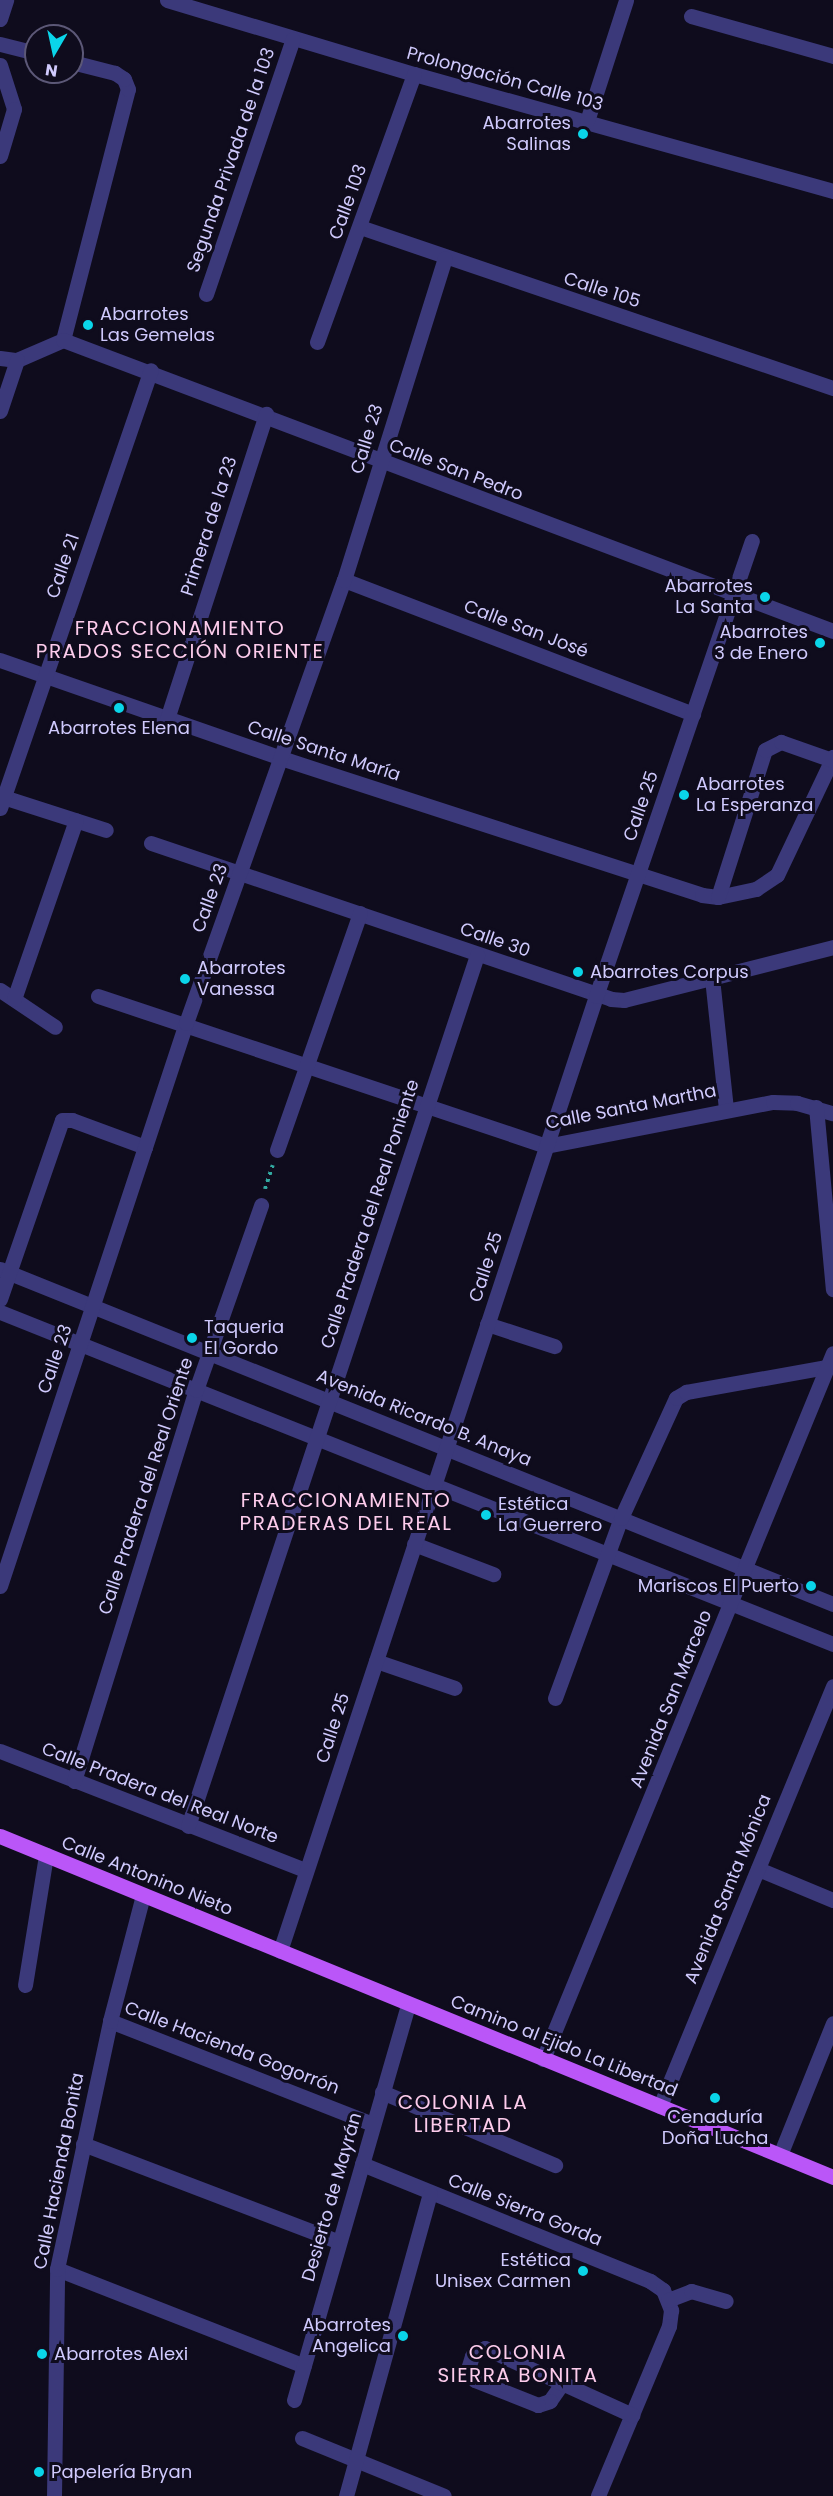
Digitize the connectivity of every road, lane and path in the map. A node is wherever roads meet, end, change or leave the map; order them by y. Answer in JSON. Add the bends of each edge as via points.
{"nodes":[{"id":1,"x":6,"y":0,"type":"edge"},
{"id":2,"x":167,"y":0,"type":"edge"},
{"id":3,"x":626,"y":0,"type":"edge"},
{"id":4,"x":691,"y":16,"type":"dead end"},
{"id":5,"x":0,"y":19,"type":"edge"},
{"id":6,"x":293,"y":39,"type":"junction"},
{"id":7,"x":0,"y":44,"type":"edge"},
{"id":8,"x":24,"y":50,"type":"edge"},
{"id":9,"x":833,"y":56,"type":"edge"},
{"id":10,"x":0,"y":65,"type":"edge"},
{"id":11,"x":84,"y":65,"type":"edge"},
{"id":12,"x":414,"y":74,"type":"junction"},
{"id":13,"x":587,"y":121,"type":"junction"},
{"id":14,"x":0,"y":156,"type":"edge"},
{"id":15,"x":833,"y":191,"type":"edge"},
{"id":16,"x":360,"y":227,"type":"junction"},
{"id":17,"x":445,"y":258,"type":"junction"},
{"id":18,"x":206,"y":294,"type":"dead end"},
{"id":19,"x":63,"y":340,"type":"junction"},
{"id":20,"x":317,"y":342,"type":"dead end"},
{"id":21,"x":0,"y":358,"type":"edge"},
{"id":22,"x":17,"y":360,"type":"junction"},
{"id":23,"x":151,"y":370,"type":"junction"},
{"id":24,"x":833,"y":388,"type":"edge"},
{"id":25,"x":0,"y":411,"type":"edge"},
{"id":26,"x":266,"y":414,"type":"junction"},
{"id":27,"x":381,"y":462,"type":"junction"},
{"id":28,"x":752,"y":541,"type":"dead end"},
{"id":29,"x":344,"y":580,"type":"junction"},
{"id":30,"x":734,"y":596,"type":"junction"},
{"id":31,"x":833,"y":631,"type":"edge"},
{"id":32,"x":0,"y":660,"type":"edge"},
{"id":33,"x":45,"y":677,"type":"junction"},
{"id":34,"x":693,"y":714,"type":"junction"},
{"id":35,"x":166,"y":718,"type":"junction"},
{"id":36,"x":281,"y":758,"type":"junction"},
{"id":37,"x":832,"y":759,"type":"edge"},
{"id":38,"x":1,"y":801,"type":"edge"},
{"id":39,"x":76,"y":820,"type":"junction"},
{"id":40,"x":106,"y":830,"type":"dead end"},
{"id":41,"x":151,"y":843,"type":"dead end"},
{"id":42,"x":639,"y":872,"type":"junction"},
{"id":43,"x":239,"y":874,"type":"junction"},
{"id":44,"x":718,"y":897,"type":"junction"},
{"id":45,"x":360,"y":913,"type":"junction"},
{"id":46,"x":833,"y":947,"type":"edge"},
{"id":47,"x":477,"y":955,"type":"junction"},
{"id":48,"x":712,"y":978,"type":"junction"},
{"id":49,"x":0,"y":990,"type":"edge"},
{"id":50,"x":98,"y":996,"type":"dead end"},
{"id":51,"x":596,"y":996,"type":"junction"},
{"id":52,"x":14,"y":999,"type":"junction"},
{"id":53,"x":186,"y":1023,"type":"junction"},
{"id":54,"x":55,"y":1028,"type":"dead end"},
{"id":55,"x":304,"y":1065,"type":"junction"},
{"id":56,"x":425,"y":1106,"type":"junction"},
{"id":57,"x":816,"y":1107,"type":"junction"},
{"id":58,"x":726,"y":1108,"type":"junction"},
{"id":59,"x":833,"y":1113,"type":"edge"},
{"id":60,"x":546,"y":1146,"type":"junction"},
{"id":61,"x":145,"y":1147,"type":"junction"},
{"id":62,"x":277,"y":1149,"type":"joint"},
{"id":63,"x":261,"y":1205,"type":"joint"},
{"id":64,"x":4,"y":1271,"type":"edge"},
{"id":65,"x":833,"y":1289,"type":"edge"},
{"id":66,"x":0,"y":1299,"type":"edge"},
{"id":67,"x":94,"y":1307,"type":"junction"},
{"id":68,"x":0,"y":1312,"type":"edge"},
{"id":69,"x":487,"y":1324,"type":"junction"},
{"id":70,"x":81,"y":1344,"type":"junction"},
{"id":71,"x":554,"y":1346,"type":"dead end"},
{"id":72,"x":208,"y":1353,"type":"junction"},
{"id":73,"x":830,"y":1360,"type":"edge"},
{"id":74,"x":196,"y":1390,"type":"junction"},
{"id":75,"x":330,"y":1402,"type":"junction"},
{"id":76,"x":317,"y":1438,"type":"junction"},
{"id":77,"x":446,"y":1448,"type":"junction"},
{"id":78,"x":434,"y":1484,"type":"junction"},
{"id":79,"x":621,"y":1518,"type":"junction"},
{"id":80,"x":414,"y":1544,"type":"junction"},
{"id":81,"x":607,"y":1554,"type":"junction"},
{"id":82,"x":746,"y":1568,"type":"junction"},
{"id":83,"x":493,"y":1574,"type":"dead end"},
{"id":84,"x":0,"y":1586,"type":"edge"},
{"id":85,"x":731,"y":1603,"type":"junction"},
{"id":86,"x":833,"y":1604,"type":"edge"},
{"id":87,"x":833,"y":1644,"type":"edge"},
{"id":88,"x":376,"y":1661,"type":"junction"},
{"id":89,"x":833,"y":1686,"type":"edge"},
{"id":90,"x":455,"y":1688,"type":"dead end"},
{"id":91,"x":555,"y":1698,"type":"dead end"},
{"id":92,"x":0,"y":1751,"type":"edge"},
{"id":93,"x":74,"y":1781,"type":"junction"},
{"id":94,"x":188,"y":1827,"type":"junction"},
{"id":95,"x":0,"y":1836,"type":"edge"},
{"id":96,"x":46,"y":1855,"type":"junction"},
{"id":97,"x":758,"y":1869,"type":"junction"},
{"id":98,"x":306,"y":1870,"type":"junction"},
{"id":99,"x":143,"y":1896,"type":"junction"},
{"id":100,"x":833,"y":1900,"type":"edge"},
{"id":101,"x":280,"y":1952,"type":"junction"},
{"id":102,"x":24,"y":1984,"type":"dead end"},
{"id":103,"x":408,"y":2004,"type":"junction"},
{"id":104,"x":110,"y":2021,"type":"junction"},
{"id":105,"x":833,"y":2023,"type":"edge"},
{"id":106,"x":543,"y":2059,"type":"junction"},
{"id":107,"x":382,"y":2092,"type":"junction"},
{"id":108,"x":660,"y":2106,"type":"junction"},
{"id":109,"x":373,"y":2124,"type":"junction"},
{"id":110,"x":83,"y":2144,"type":"junction"},
{"id":111,"x":780,"y":2155,"type":"junction"},
{"id":112,"x":362,"y":2164,"type":"junction"},
{"id":113,"x":555,"y":2164,"type":"dead end"},
{"id":114,"x":833,"y":2177,"type":"edge"},
{"id":115,"x":430,"y":2193,"type":"junction"},
{"id":116,"x":339,"y":2242,"type":"junction"},
{"id":117,"x":57,"y":2269,"type":"junction"},
{"id":118,"x":669,"y":2300,"type":"junction"},
{"id":119,"x":726,"y":2301,"type":"dead end"},
{"id":120,"x":304,"y":2366,"type":"junction"},
{"id":121,"x":561,"y":2385,"type":"junction"},
{"id":122,"x":294,"y":2400,"type":"dead end"},
{"id":123,"x":632,"y":2415,"type":"junction"},
{"id":124,"x":302,"y":2438,"type":"dead end"},
{"id":125,"x":356,"y":2460,"type":"junction"},
{"id":126,"x":54,"y":2496,"type":"edge"},
{"id":127,"x":346,"y":2496,"type":"edge"},
{"id":128,"x":444,"y":2496,"type":"edge"},
{"id":129,"x":598,"y":2496,"type":"edge"}],
"edges":[{"from":1,"to":5,"type":"street"},
{"from":2,"to":6,"type":"street","name":"Prolongación Calle 103"},
{"from":3,"to":13,"type":"street"},
{"from":4,"to":9,"type":"street"},
{"from":6,"to":12,"type":"street","name":"Prolongación Calle 103"},
{"from":6,"to":18,"type":"street","name":"Segunda Privada de la 103"},
{"from":7,"to":8,"type":"street"},
{"from":10,"to":14,"type":"street","via":[[14,109]]},
{"from":11,"to":19,"type":"street","via":[[115,73],[124,79],[128,89]]},
{"from":12,"to":13,"type":"street","name":"Prolongación Calle 103"},
{"from":12,"to":16,"type":"street","name":"Calle 103"},
{"from":13,"to":15,"type":"street","name":"Prolongación Calle 103"},
{"from":16,"to":17,"type":"street","name":"Calle 105"},
{"from":16,"to":20,"type":"street","name":"Calle 103"},
{"from":17,"to":24,"type":"street","name":"Calle 105"},
{"from":17,"to":27,"type":"street","name":"Calle 23"},
{"from":19,"to":22,"type":"street"},
{"from":19,"to":23,"type":"street","name":"Calle San Pedro"},
{"from":21,"to":22,"type":"street"},
{"from":22,"to":25,"type":"street"},
{"from":23,"to":26,"type":"street","name":"Calle San Pedro"},
{"from":23,"to":33,"type":"street","name":"Calle 21"},
{"from":26,"to":27,"type":"street","name":"Calle San Pedro"},
{"from":26,"to":35,"type":"street","name":"Primera de la 23"},
{"from":27,"to":29,"type":"street","name":"Calle 23"},
{"from":27,"to":30,"type":"street","name":"Calle San Pedro"},
{"from":28,"to":30,"type":"street","name":"Calle 25"},
{"from":29,"to":34,"type":"street","name":"Calle San José"},
{"from":29,"to":36,"type":"street","name":"Calle 23"},
{"from":30,"to":31,"type":"street","name":"Calle San Pedro"},
{"from":30,"to":34,"type":"street","name":"Calle 25"},
{"from":32,"to":33,"type":"street","name":"Calle Santa María"},
{"from":33,"to":35,"type":"street","name":"Calle Santa María"},
{"from":33,"to":38,"type":"street","name":"Calle 21"},
{"from":34,"to":42,"type":"street","name":"Calle 25"},
{"from":35,"to":36,"type":"street","name":"Calle Santa María"},
{"from":36,"to":42,"type":"street","name":"Calle Santa María"},
{"from":36,"to":43,"type":"street","name":"Calle 23"},
{"from":37,"to":44,"type":"street","via":[[777,875],[756,889]]},
{"from":37,"to":44,"type":"street","via":[[781,742],[765,750]]},
{"from":38,"to":39,"type":"street"},
{"from":39,"to":40,"type":"street"},
{"from":39,"to":52,"type":"street"},
{"from":41,"to":43,"type":"street","name":"Calle 30"},
{"from":42,"to":44,"type":"street","name":"Calle Santa María"},
{"from":42,"to":51,"type":"street","name":"Calle 25"},
{"from":43,"to":45,"type":"street","name":"Calle 30"},
{"from":43,"to":53,"type":"street","name":"Calle 23"},
{"from":45,"to":47,"type":"street","name":"Calle 30"},
{"from":45,"to":55,"type":"street"},
{"from":46,"to":48,"type":"street","name":"Calle 30"},
{"from":47,"to":51,"type":"street","name":"Calle 30"},
{"from":47,"to":56,"type":"street","name":"Calle Pradera del Real Poniente"},
{"from":48,"to":51,"type":"street","name":"Calle 30","via":[[624,1000]]},
{"from":48,"to":58,"type":"street"},
{"from":49,"to":52,"type":"street"},
{"from":50,"to":53,"type":"street","name":"Calle Santa Martha"},
{"from":51,"to":60,"type":"street","name":"Calle 25"},
{"from":52,"to":54,"type":"street"},
{"from":53,"to":55,"type":"street","name":"Calle Santa Martha"},
{"from":53,"to":61,"type":"street","name":"Calle 23"},
{"from":55,"to":56,"type":"street","name":"Calle Santa Martha"},
{"from":55,"to":62,"type":"street"},
{"from":56,"to":60,"type":"street","name":"Calle Santa Martha"},
{"from":56,"to":75,"type":"street","name":"Calle Pradera del Real Poniente"},
{"from":57,"to":58,"type":"street","name":"Calle Santa Martha","via":[[773,1102]]},
{"from":57,"to":59,"type":"street","name":"Calle Santa Martha"},
{"from":57,"to":65,"type":"street"},
{"from":58,"to":60,"type":"street","name":"Calle Santa Martha"},
{"from":60,"to":69,"type":"street","name":"Calle 25"},
{"from":61,"to":64,"type":"street","via":[[72,1120],[62,1120]]},
{"from":61,"to":67,"type":"street","name":"Calle 23"},
{"from":62,"to":63,"type":"path"},
{"from":63,"to":72,"type":"street","name":"Calle Pradera del Real Oriente"},
{"from":64,"to":66,"type":"street"},
{"from":64,"to":67,"type":"street","name":"Avenida Ricardo B. Anaya"},
{"from":67,"to":70,"type":"street","name":"Calle 23"},
{"from":67,"to":72,"type":"street","name":"Avenida Ricardo B. Anaya"},
{"from":68,"to":70,"type":"street"},
{"from":69,"to":71,"type":"street"},
{"from":69,"to":77,"type":"street","name":"Calle 25"},
{"from":70,"to":74,"type":"street"},
{"from":70,"to":84,"type":"street","name":"Calle 23"},
{"from":72,"to":74,"type":"street","name":"Calle Pradera del Real Oriente"},
{"from":72,"to":75,"type":"street","name":"Avenida Ricardo B. Anaya"},
{"from":73,"to":79,"type":"street","via":[[687,1392],[676,1398]]},
{"from":73,"to":82,"type":"street","name":"Avenida San Marcelo"},
{"from":74,"to":76,"type":"street"},
{"from":74,"to":93,"type":"street","name":"Calle Pradera del Real Oriente"},
{"from":75,"to":76,"type":"street","name":"Calle Pradera del Real Poniente"},
{"from":75,"to":77,"type":"street","name":"Avenida Ricardo B. Anaya"},
{"from":76,"to":78,"type":"street"},
{"from":76,"to":94,"type":"street","name":"Calle Pradera del Real Poniente"},
{"from":77,"to":78,"type":"street","name":"Calle 25"},
{"from":77,"to":79,"type":"street","name":"Avenida Ricardo B. Anaya"},
{"from":78,"to":80,"type":"street","name":"Calle 25"},
{"from":78,"to":81,"type":"street"},
{"from":79,"to":81,"type":"street"},
{"from":79,"to":82,"type":"street","name":"Avenida Ricardo B. Anaya"},
{"from":80,"to":83,"type":"street"},
{"from":80,"to":88,"type":"street","name":"Calle 25"},
{"from":81,"to":85,"type":"street"},
{"from":81,"to":91,"type":"street"},
{"from":82,"to":85,"type":"street","name":"Avenida San Marcelo"},
{"from":82,"to":86,"type":"street","name":"Avenida Ricardo B. Anaya"},
{"from":85,"to":87,"type":"street"},
{"from":85,"to":106,"type":"street","name":"Avenida San Marcelo"},
{"from":88,"to":90,"type":"street"},
{"from":88,"to":98,"type":"street","name":"Calle 25"},
{"from":89,"to":97,"type":"street","name":"Avenida Santa Mónica"},
{"from":92,"to":93,"type":"street","name":"Calle Pradera del Real Norte"},
{"from":93,"to":94,"type":"street","name":"Calle Pradera del Real Norte"},
{"from":94,"to":98,"type":"street","name":"Calle Pradera del Real Norte"},
{"from":95,"to":96,"type":"main road","name":"Calle Antonino Nieto"},
{"from":96,"to":99,"type":"main road","name":"Calle Antonino Nieto"},
{"from":96,"to":102,"type":"street"},
{"from":97,"to":100,"type":"street"},
{"from":97,"to":108,"type":"street","name":"Avenida Santa Mónica"},
{"from":98,"to":101,"type":"street","name":"Calle 25"},
{"from":99,"to":101,"type":"main road","name":"Calle Antonino Nieto"},
{"from":99,"to":104,"type":"street","name":"Calle Hacienda Bonita"},
{"from":101,"to":103,"type":"main road","name":"Camino al Ejido La Libertad"},
{"from":103,"to":106,"type":"main road","name":"Camino al Ejido La Libertad"},
{"from":103,"to":107,"type":"street","name":"Desierto de Mayrán"},
{"from":104,"to":109,"type":"street","name":"Calle Hacienda Gogorrón"},
{"from":104,"to":110,"type":"street","name":"Calle Hacienda Bonita"},
{"from":105,"to":111,"type":"street"},
{"from":106,"to":108,"type":"main road","name":"Camino al Ejido La Libertad"},
{"from":107,"to":109,"type":"street","name":"Desierto de Mayrán"},
{"from":107,"to":113,"type":"street"},
{"from":108,"to":111,"type":"main road","name":"Camino al Ejido La Libertad"},
{"from":109,"to":112,"type":"street","name":"Desierto de Mayrán"},
{"from":110,"to":116,"type":"street"},
{"from":110,"to":117,"type":"street","name":"Calle Hacienda Bonita"},
{"from":111,"to":114,"type":"main road","name":"Camino al Ejido La Libertad"},
{"from":112,"to":115,"type":"street","name":"Calle Sierra Gorda"},
{"from":112,"to":116,"type":"street","name":"Desierto de Mayrán"},
{"from":115,"to":118,"type":"street","name":"Calle Sierra Gorda","via":[[650,2281]]},
{"from":115,"to":125,"type":"street"},
{"from":116,"to":120,"type":"street","name":"Desierto de Mayrán"},
{"from":117,"to":120,"type":"street"},
{"from":117,"to":126,"type":"street","name":"Calle Hacienda Bonita"},
{"from":118,"to":119,"type":"street","via":[[691,2290]]},
{"from":118,"to":123,"type":"street","via":[[669,2326]]},
{"from":120,"to":122,"type":"street","name":"Desierto de Mayrán"},
{"from":121,"to":121,"type":"street","via":[[550,2401],[538,2404],[475,2379],[468,2369],[472,2356],[485,2348]]},
{"from":121,"to":123,"type":"street"},
{"from":123,"to":129,"type":"street"},
{"from":124,"to":125,"type":"street"},
{"from":125,"to":127,"type":"street"},
{"from":125,"to":128,"type":"street"}]}
